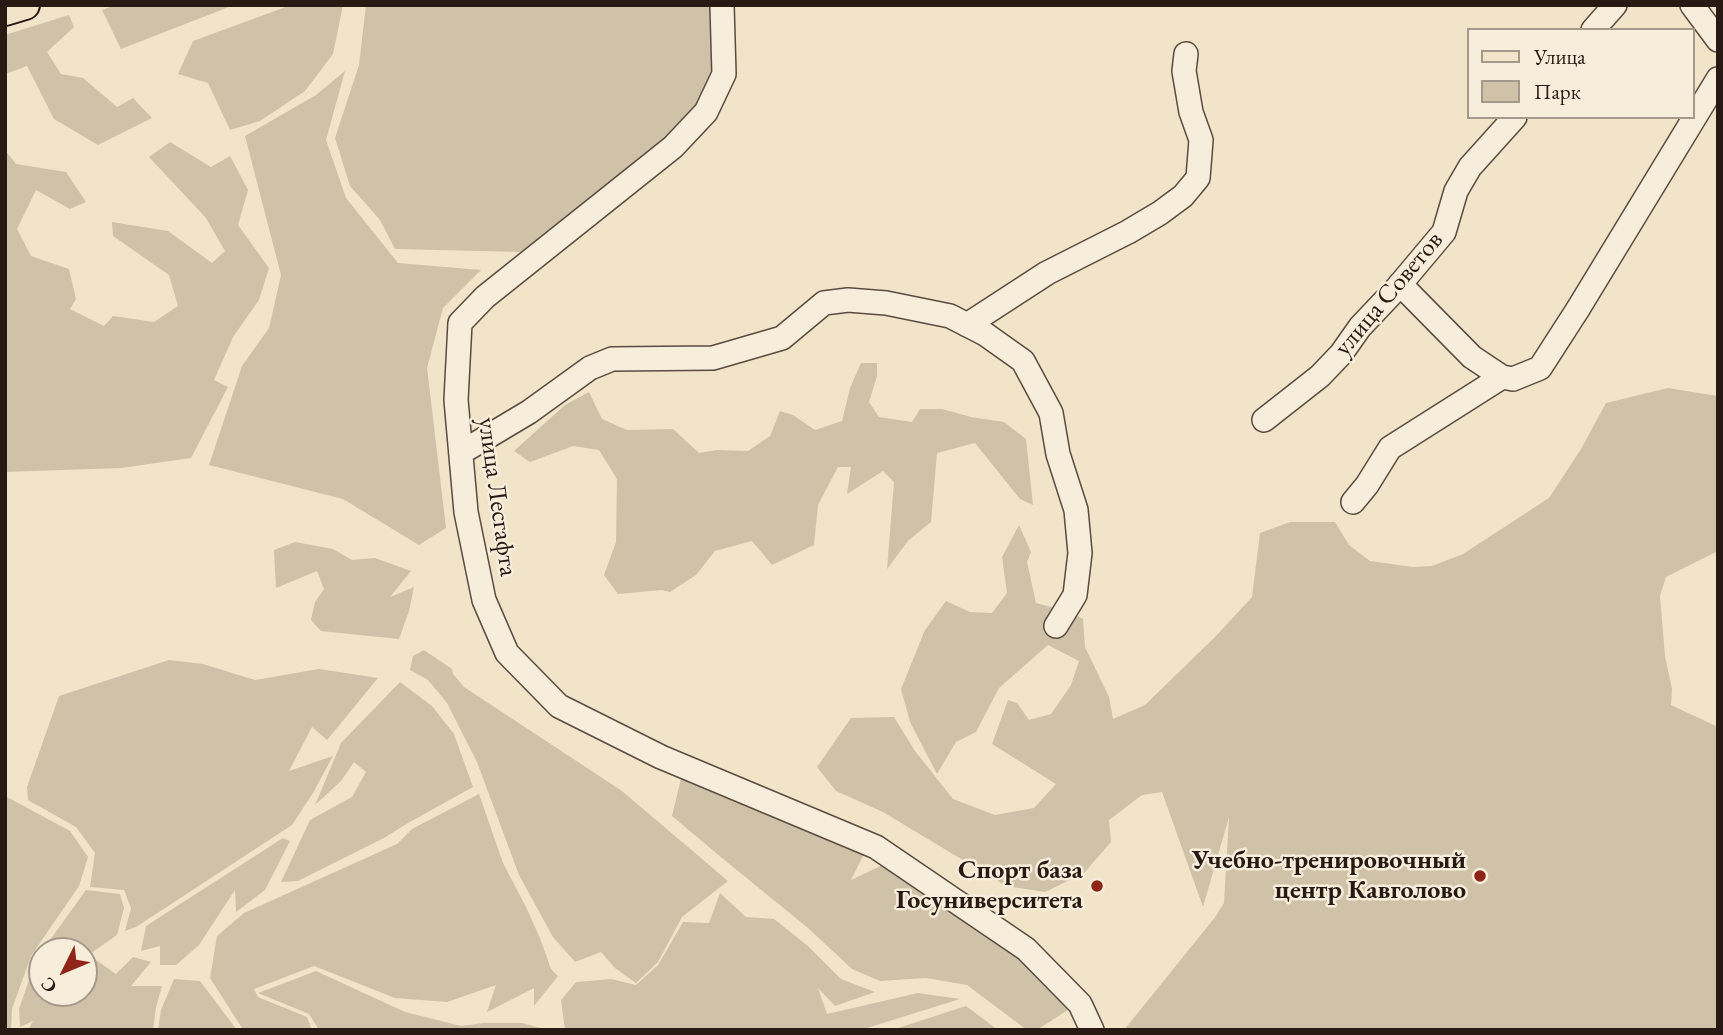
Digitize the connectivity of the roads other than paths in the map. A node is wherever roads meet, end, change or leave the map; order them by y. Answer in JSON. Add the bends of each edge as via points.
{"nodes":[{"id":1,"x":25,"y":5,"type":"edge"},
{"id":2,"x":722,"y":5,"type":"edge"},
{"id":3,"x":1615,"y":5,"type":"edge"},
{"id":4,"x":1692,"y":5,"type":"edge"},
{"id":5,"x":5,"y":11,"type":"edge"},
{"id":6,"x":1595,"y":28,"type":"edge"},
{"id":7,"x":1718,"y":40,"type":"edge"},
{"id":8,"x":1186,"y":54,"type":"dead end"},
{"id":9,"x":1718,"y":79,"type":"edge"},
{"id":10,"x":1695,"y":117,"type":"edge"},
{"id":11,"x":1513,"y":119,"type":"edge"},
{"id":12,"x":1694,"y":119,"type":"edge"},
{"id":13,"x":1400,"y":284,"type":"junction"},
{"id":14,"x":967,"y":325,"type":"junction"},
{"id":15,"x":1502,"y":377,"type":"junction"},
{"id":16,"x":1264,"y":420,"type":"dead end"},
{"id":17,"x":462,"y":452,"type":"junction"},
{"id":18,"x":1353,"y":502,"type":"dead end"},
{"id":19,"x":1056,"y":626,"type":"dead end"},
{"id":20,"x":1092,"y":1030,"type":"edge"}],
"edges":[{"from":1,"to":5,"type":"main road"},
{"from":2,"to":17,"type":"street","name":"улица Лесгафта","via":[[724,74],[706,112],[673,147],[485,297],[460,323],[456,400]]},
{"from":3,"to":6,"type":"street"},
{"from":4,"to":7,"type":"street"},
{"from":8,"to":14,"type":"street","via":[[1191,112],[1201,140],[1198,178],[1160,213],[1047,273]]},
{"from":9,"to":10,"type":"street"},
{"from":11,"to":13,"type":"street","name":"улица Советов","via":[[1470,167],[1456,191],[1444,232]]},
{"from":12,"to":15,"type":"street","via":[[1540,369],[1513,379]]},
{"from":13,"to":15,"type":"street","name":"улица Советов","via":[[1472,357]]},
{"from":13,"to":16,"type":"street","name":"улица Советов","via":[[1320,376]]},
{"from":14,"to":17,"type":"street","via":[[950,316],[886,303],[824,303],[782,338],[713,358],[612,359],[590,368]]},
{"from":14,"to":19,"type":"street","via":[[1023,361],[1051,413],[1076,510],[1080,553],[1075,595]]},
{"from":15,"to":18,"type":"street","via":[[1390,449]]},
{"from":17,"to":20,"type":"street","name":"улица Лесгафта","via":[[466,513],[484,600],[507,653],[559,706],[662,757],[876,847],[1026,949],[1080,1004]]}]}
